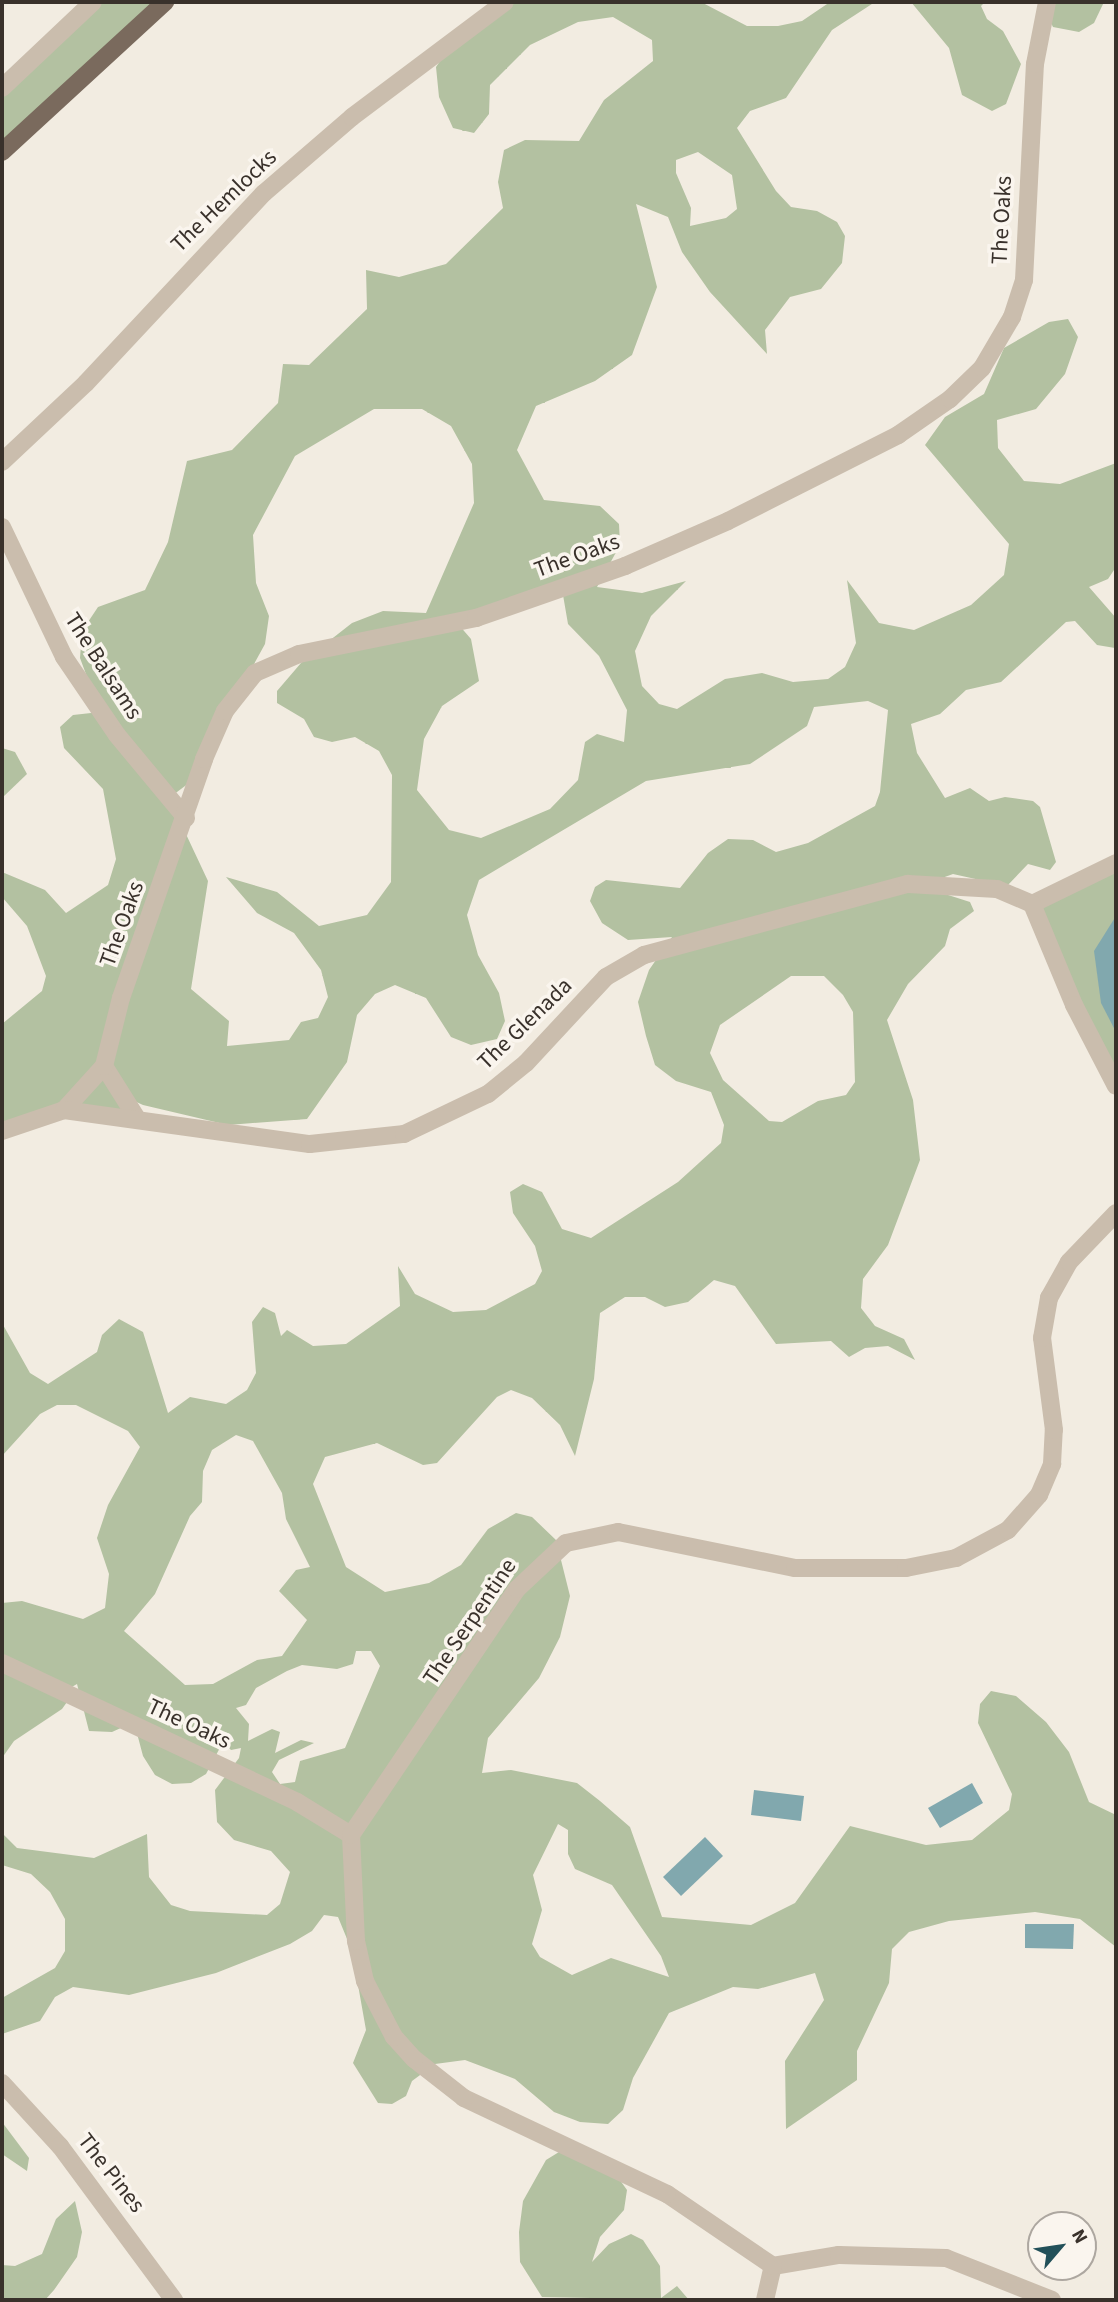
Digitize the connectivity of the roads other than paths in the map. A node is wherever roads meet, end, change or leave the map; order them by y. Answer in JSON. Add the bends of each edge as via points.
{"nodes":[{"id":1,"x":93,"y":2,"type":"edge"},
{"id":2,"x":165,"y":2,"type":"edge"},
{"id":3,"x":505,"y":2,"type":"edge"},
{"id":4,"x":1047,"y":2,"type":"edge"},
{"id":5,"x":2,"y":88,"type":"edge"},
{"id":6,"x":2,"y":152,"type":"edge"},
{"id":7,"x":2,"y":462,"type":"edge"},
{"id":8,"x":2,"y":527,"type":"edge"},
{"id":9,"x":186,"y":818,"type":"junction"},
{"id":10,"x":1116,"y":863,"type":"edge"},
{"id":11,"x":1032,"y":904,"type":"junction"},
{"id":12,"x":104,"y":1066,"type":"junction"},
{"id":13,"x":1116,"y":1086,"type":"edge"},
{"id":14,"x":64,"y":1110,"type":"junction"},
{"id":15,"x":136,"y":1117,"type":"junction"},
{"id":16,"x":2,"y":1131,"type":"edge"},
{"id":17,"x":1116,"y":1213,"type":"edge"},
{"id":18,"x":2,"y":1663,"type":"edge"},
{"id":19,"x":351,"y":1835,"type":"junction"},
{"id":20,"x":2,"y":2083,"type":"edge"},
{"id":21,"x":773,"y":2266,"type":"junction"},
{"id":22,"x":174,"y":2300,"type":"edge"},
{"id":23,"x":765,"y":2300,"type":"edge"},
{"id":24,"x":1052,"y":2300,"type":"edge"}],
"edges":[{"from":1,"to":5,"type":"street"},
{"from":2,"to":6,"type":"main road"},
{"from":3,"to":7,"type":"street","name":"The Hemlocks","via":[[352,117],[264,193],[86,383]]},
{"from":4,"to":9,"type":"street","name":"The Oaks","via":[[1035,64],[1024,280],[996,348],[950,399],[838,468],[625,566],[476,618],[268,665],[245,682],[225,711]]},
{"from":8,"to":9,"type":"street","name":"The Balsams","via":[[64,657],[117,735]]},
{"from":9,"to":12,"type":"street","name":"The Oaks","via":[[121,998]]},
{"from":10,"to":11,"type":"street"},
{"from":11,"to":13,"type":"street","via":[[1079,1017]]},
{"from":11,"to":15,"type":"street","name":"The Glenada","via":[[997,889],[908,884],[667,946],[606,977],[526,1063],[488,1094],[404,1134],[310,1144]]},
{"from":12,"to":14,"type":"street","name":"The Oaks"},
{"from":12,"to":15,"type":"street"},
{"from":14,"to":15,"type":"street","name":"The Glenada"},
{"from":14,"to":16,"type":"street","name":"The Glenada"},
{"from":17,"to":19,"type":"street","name":"The Serpentine","via":[[1069,1262],[1049,1298],[1042,1338],[1054,1430],[1052,1464],[1040,1495],[1008,1530],[956,1558],[906,1568],[795,1568],[618,1532],[566,1543],[517,1588]]},
{"from":18,"to":19,"type":"street","name":"The Oaks","via":[[297,1802]]},
{"from":19,"to":21,"type":"street","via":[[356,1941],[365,1981],[394,2037],[414,2059],[464,2098],[667,2194]]},
{"from":20,"to":22,"type":"street","name":"The Pines","via":[[60,2146]]},
{"from":21,"to":23,"type":"street"},
{"from":21,"to":24,"type":"street","via":[[839,2255],[946,2258]]}]}
